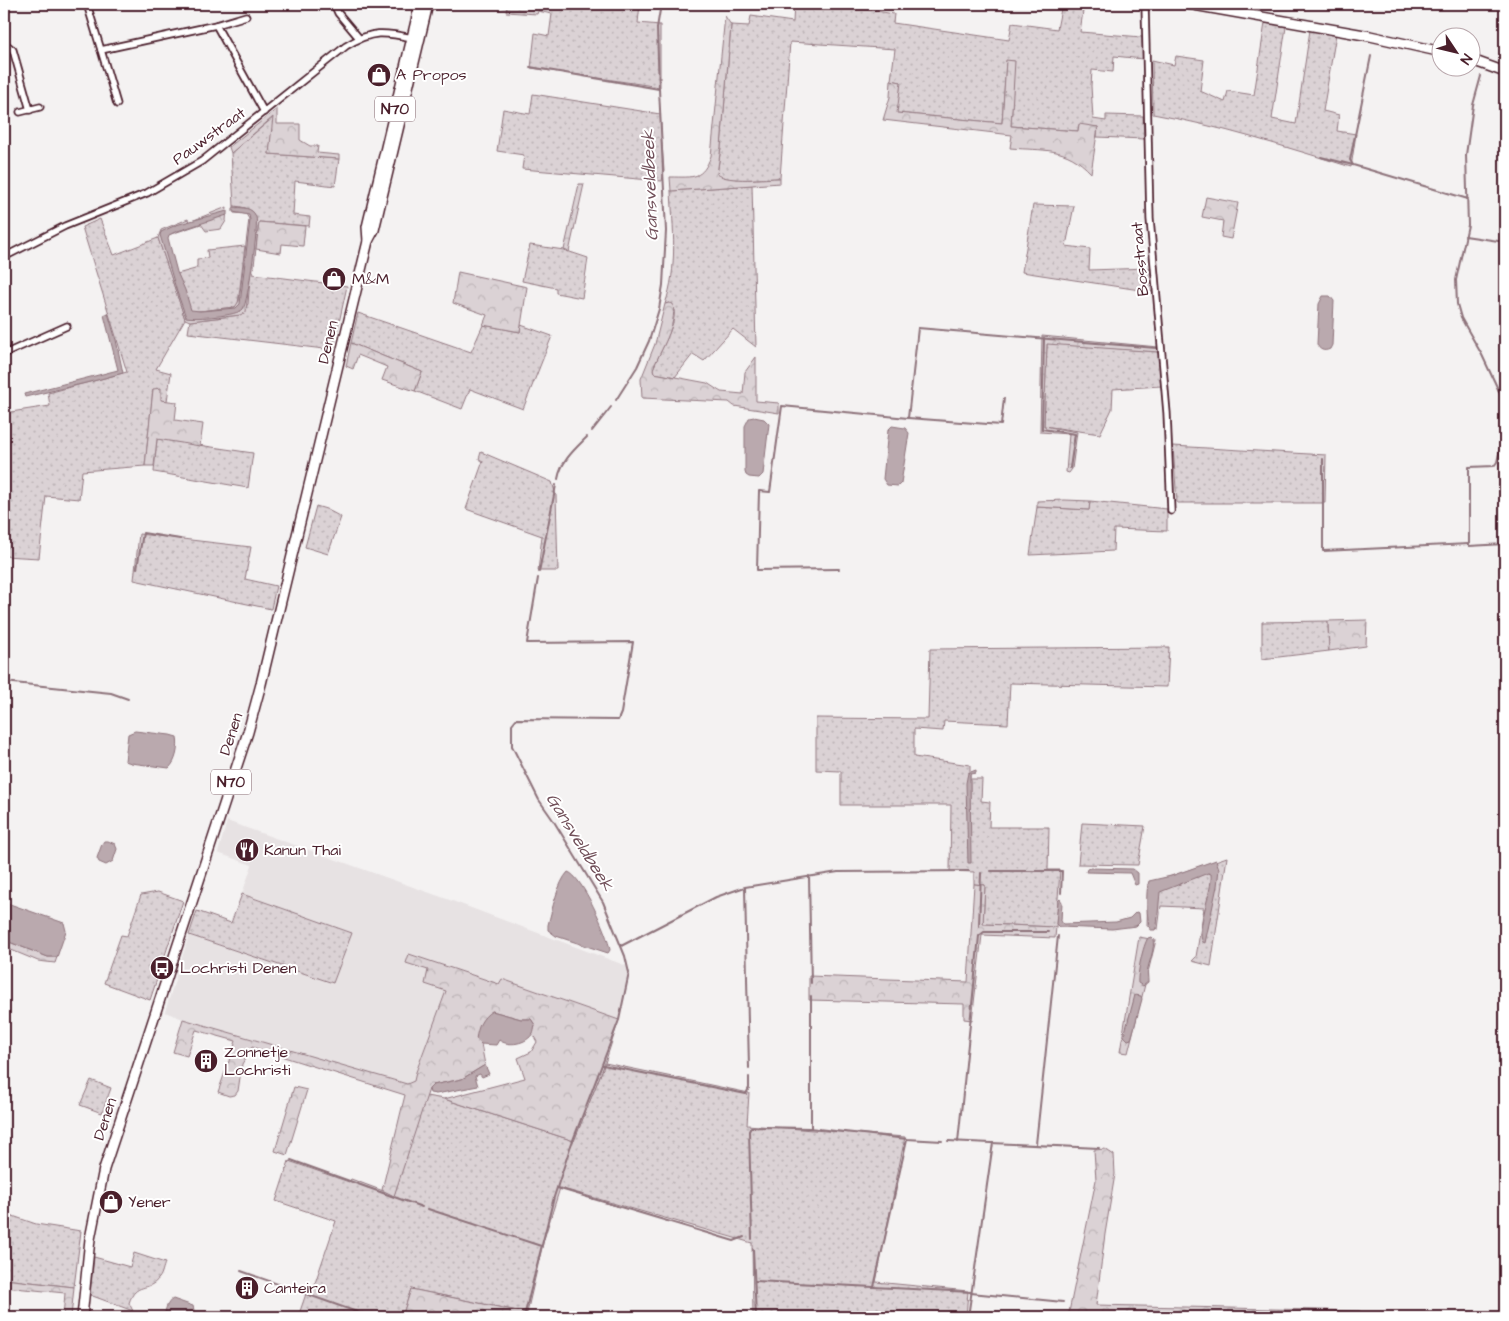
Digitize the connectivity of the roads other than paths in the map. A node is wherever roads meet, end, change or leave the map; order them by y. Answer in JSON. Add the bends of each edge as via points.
{"nodes":[{"id":1,"x":87,"y":4,"type":"edge"},
{"id":2,"x":334,"y":4,"type":"edge"},
{"id":3,"x":420,"y":4,"type":"edge"},
{"id":4,"x":428,"y":4,"type":"edge"},
{"id":5,"x":1145,"y":4,"type":"edge"},
{"id":6,"x":1188,"y":4,"type":"edge"},
{"id":7,"x":246,"y":16,"type":"dead end"},
{"id":8,"x":216,"y":25,"type":"junction"},
{"id":9,"x":359,"y":38,"type":"junction"},
{"id":10,"x":416,"y":38,"type":"junction"},
{"id":11,"x":4,"y":47,"type":"edge"},
{"id":12,"x":101,"y":50,"type":"junction"},
{"id":13,"x":1432,"y":50,"type":"edge"},
{"id":14,"x":1482,"y":64,"type":"edge"},
{"id":15,"x":1505,"y":72,"type":"edge"},
{"id":16,"x":117,"y":104,"type":"dead end"},
{"id":17,"x":40,"y":107,"type":"dead end"},
{"id":18,"x":30,"y":110,"type":"junction"},
{"id":19,"x":20,"y":112,"type":"dead end"},
{"id":20,"x":264,"y":112,"type":"junction"},
{"id":21,"x":4,"y":257,"type":"edge"},
{"id":22,"x":67,"y":326,"type":"dead end"},
{"id":23,"x":4,"y":354,"type":"edge"},
{"id":24,"x":1171,"y":511,"type":"dead end"},
{"id":25,"x":82,"y":1317,"type":"edge"}],
"edges":[{"from":1,"to":12,"type":"street"},
{"from":2,"to":9,"type":"street"},
{"from":3,"to":10,"type":"main road","number":"N70"},
{"from":4,"to":10,"type":"main road","number":"N70"},
{"from":5,"to":24,"type":"street","name":"Bosstraat","via":[[1150,219],[1167,412]]},
{"from":6,"to":13,"type":"main road"},
{"from":7,"to":8,"type":"street"},
{"from":8,"to":12,"type":"street"},
{"from":8,"to":20,"type":"street"},
{"from":9,"to":10,"type":"street","name":"Pauwstraat","via":[[384,33]]},
{"from":9,"to":20,"type":"street","name":"Pauwstraat"},
{"from":10,"to":25,"type":"main road","name":"Denen","number":"N70","via":[[374,230],[368,241],[262,684],[104,1169],[90,1239]]},
{"from":11,"to":18,"type":"street","via":[[13,50]]},
{"from":12,"to":16,"type":"street"},
{"from":14,"to":15,"type":"main road"},
{"from":17,"to":18,"type":"street"},
{"from":18,"to":19,"type":"street"},
{"from":20,"to":21,"type":"street","name":"Pauwstraat","via":[[202,161],[147,193],[65,226]]},
{"from":22,"to":23,"type":"street"}]}
